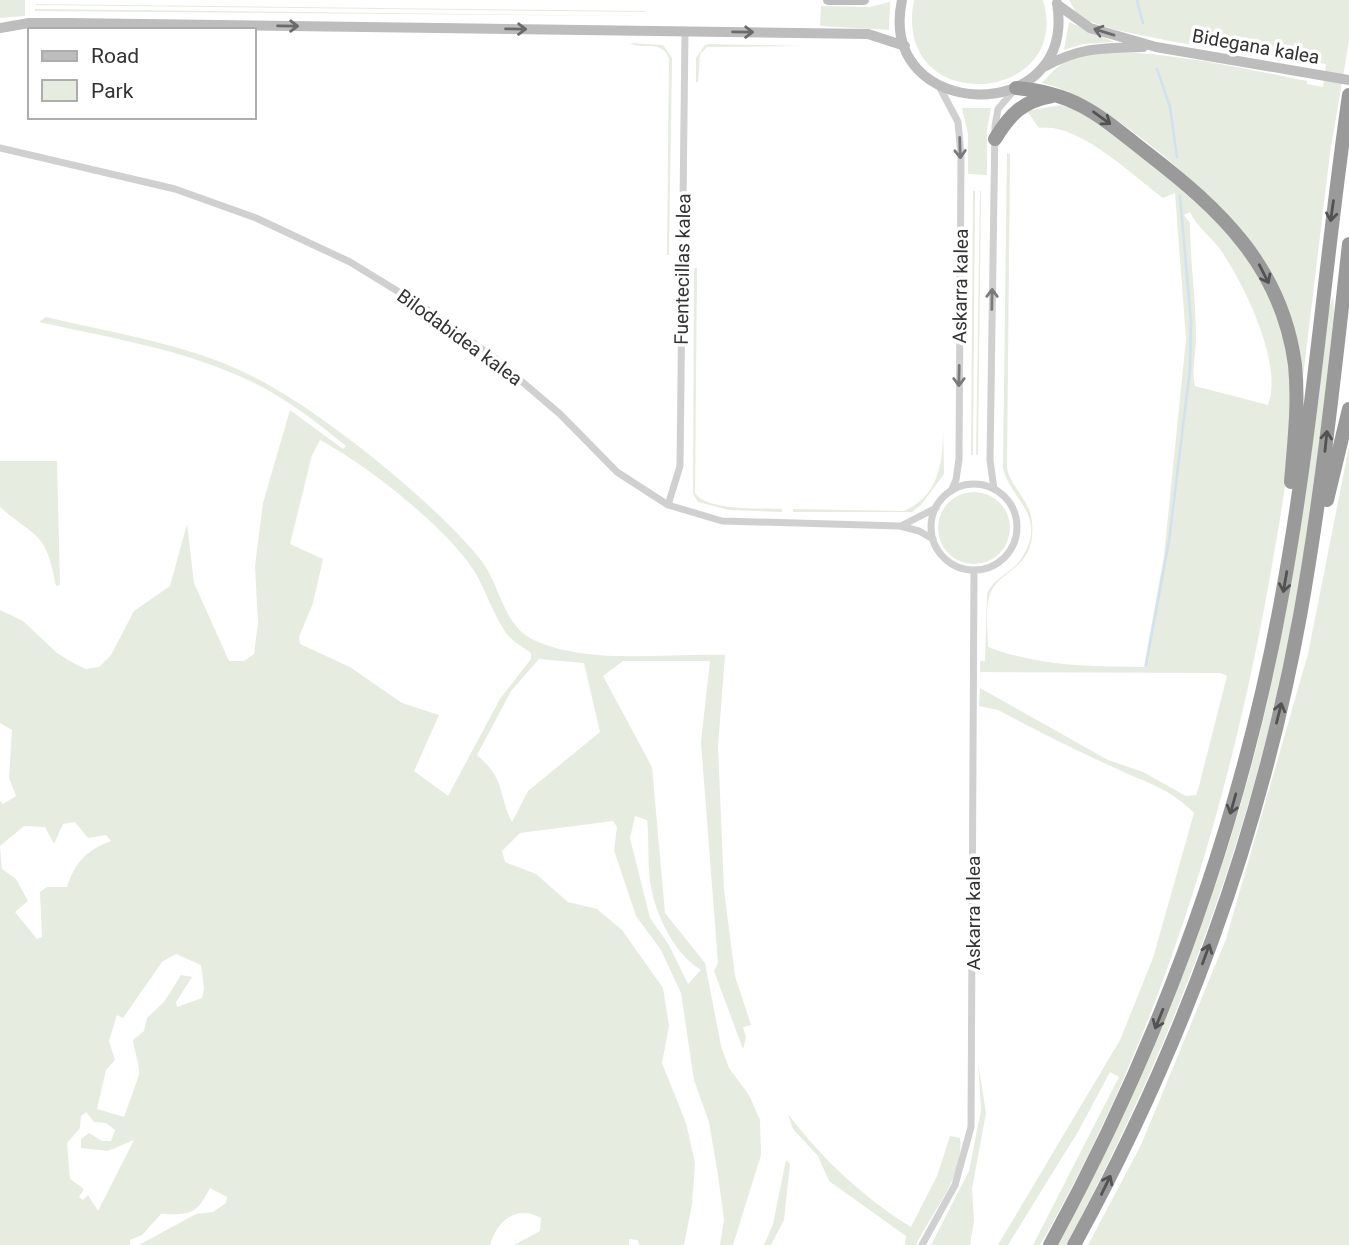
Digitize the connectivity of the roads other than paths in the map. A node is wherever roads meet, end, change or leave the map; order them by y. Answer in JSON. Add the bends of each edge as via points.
{"nodes":[{"id":1,"x":828,"y":0,"type":"edge"},
{"id":2,"x":864,"y":0,"type":"edge"},
{"id":3,"x":902,"y":0,"type":"edge"},
{"id":4,"x":1057,"y":3,"type":"edge"},
{"id":5,"x":0,"y":28,"type":"edge"},
{"id":6,"x":685,"y":31,"type":"junction"},
{"id":7,"x":905,"y":46,"type":"junction"},
{"id":8,"x":1156,"y":47,"type":"junction"},
{"id":9,"x":1040,"y":69,"type":"junction"},
{"id":10,"x":1349,"y":80,"type":"edge"},
{"id":11,"x":938,"y":86,"type":"junction"},
{"id":12,"x":1016,"y":88,"type":"junction"},
{"id":13,"x":1062,"y":95,"type":"junction"},
{"id":14,"x":1349,"y":95,"type":"edge"},
{"id":15,"x":995,"y":139,"type":"junction"},
{"id":16,"x":0,"y":148,"type":"edge"},
{"id":17,"x":1349,"y":244,"type":"edge"},
{"id":18,"x":1349,"y":409,"type":"edge"},
{"id":19,"x":994,"y":489,"type":"junction"},
{"id":20,"x":951,"y":491,"type":"junction"},
{"id":21,"x":668,"y":505,"type":"junction"},
{"id":22,"x":936,"y":508,"type":"junction"},
{"id":23,"x":900,"y":527,"type":"junction"},
{"id":24,"x":933,"y":539,"type":"junction"},
{"id":25,"x":1291,"y":545,"type":"junction"},
{"id":26,"x":974,"y":570,"type":"junction"},
{"id":27,"x":1300,"y":617,"type":"junction"},
{"id":28,"x":922,"y":1245,"type":"edge"},
{"id":29,"x":1050,"y":1245,"type":"edge"},
{"id":30,"x":1073,"y":1245,"type":"edge"}],
"edges":[{"from":1,"to":2,"type":"street"},
{"from":3,"to":7,"type":"street"},
{"from":8,"to":4,"type":"street","name":"Bidegana kalea","one_way":true,"via":[[1090,28]]},
{"from":4,"to":9,"type":"street","via":[[1054,46]]},
{"from":5,"to":6,"type":"street","one_way":true,"via":[[68,23]]},
{"from":6,"to":7,"type":"street","one_way":true,"via":[[868,34]]},
{"from":6,"to":21,"type":"street","name":"Fuentecillas kalea","via":[[680,466]]},
{"from":7,"to":11,"type":"street","via":[[918,69]]},
{"from":8,"to":9,"type":"street","name":"Bidegana kalea","via":[[1088,48]]},
{"from":8,"to":10,"type":"street","name":"Bidegana kalea"},
{"from":9,"to":12,"type":"street"},
{"from":11,"to":12,"type":"street","via":[[977,97]]},
{"from":11,"to":20,"type":"street","name":"Askarra kalea","one_way":true,"via":[[958,122],[961,156],[958,459]]},
{"from":12,"to":13,"type":"highway"},
{"from":12,"to":15,"type":"street","name":"Askarra kalea","via":[[998,109]]},
{"from":13,"to":15,"type":"highway","via":[[1025,103]]},
{"from":13,"to":25,"type":"highway","one_way":true,"via":[[1101,117],[1197,191],[1234,229],[1265,275],[1285,320],[1295,366]]},
{"from":14,"to":25,"type":"highway","one_way":true},
{"from":19,"to":15,"type":"street","name":"Askarra kalea","one_way":true,"via":[[990,460]]},
{"from":16,"to":21,"type":"street","name":"Bilodabidea kalea","via":[[175,189],[257,218],[350,262],[494,357],[617,472]]},
{"from":27,"to":17,"type":"highway","one_way":true,"via":[[1324,463]]},
{"from":18,"to":27,"type":"highway"},
{"from":19,"to":20,"type":"street","via":[[972,485]]},
{"from":19,"to":26,"type":"street","via":[[1013,510],[1016,538],[1001,561]]},
{"from":20,"to":22,"type":"street"},
{"from":21,"to":23,"type":"street","name":"Bilodabidea kalea","via":[[722,521]]},
{"from":22,"to":23,"type":"street","name":"Bilodabidea kalea"},
{"from":22,"to":24,"type":"street","via":[[931,523]]},
{"from":23,"to":24,"type":"street","name":"Bilodabidea kalea"},
{"from":24,"to":26,"type":"street","via":[[953,565]]},
{"from":25,"to":29,"type":"highway","one_way":true,"via":[[1258,712],[1201,907],[1146,1051]]},
{"from":26,"to":28,"type":"street","name":"Askarra kalea","via":[[971,1127],[955,1185]]},
{"from":30,"to":27,"type":"highway","one_way":true,"via":[[1134,1127],[1196,981],[1263,778]]}]}
